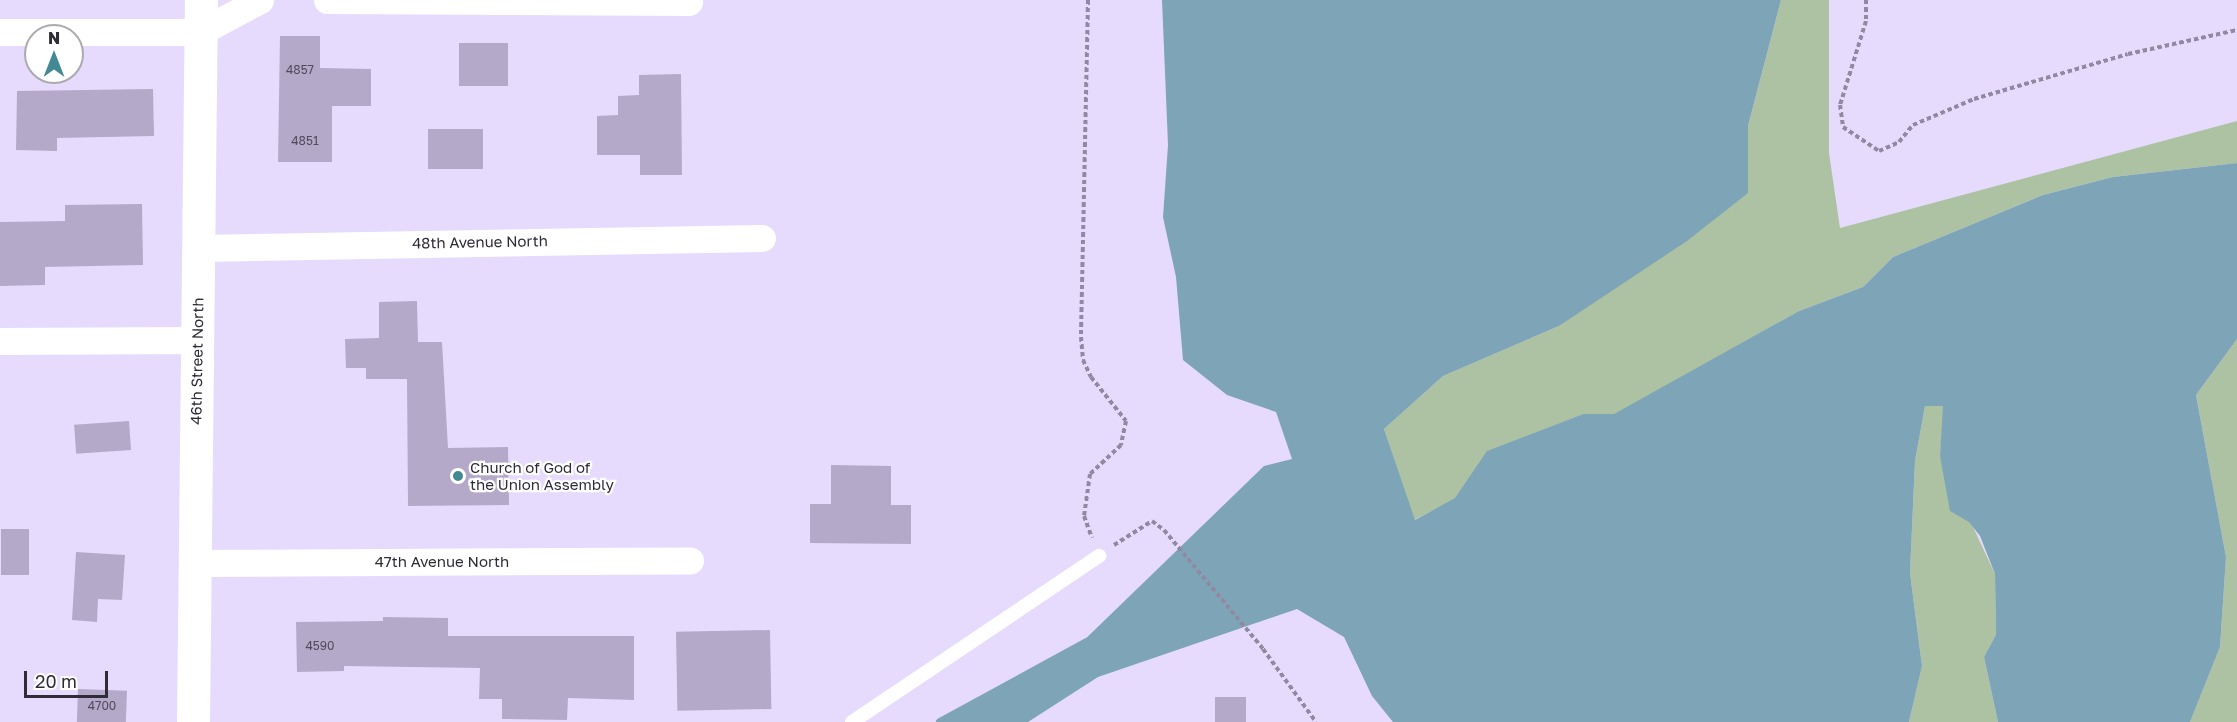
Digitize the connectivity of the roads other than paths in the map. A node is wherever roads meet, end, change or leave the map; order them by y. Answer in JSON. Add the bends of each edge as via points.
{"nodes":[{"id":1,"x":201,"y":0,"type":"edge"},
{"id":2,"x":260,"y":0,"type":"edge"},
{"id":3,"x":327,"y":0,"type":"edge"},
{"id":4,"x":689,"y":2,"type":"dead end"},
{"id":5,"x":0,"y":32,"type":"edge"},
{"id":6,"x":200,"y":32,"type":"junction"},
{"id":7,"x":762,"y":238,"type":"dead end"},
{"id":8,"x":198,"y":248,"type":"junction"},
{"id":9,"x":197,"y":340,"type":"junction"},
{"id":10,"x":0,"y":341,"type":"edge"},
{"id":11,"x":1099,"y":556,"type":"road end"},
{"id":12,"x":690,"y":560,"type":"dead end"},
{"id":13,"x":195,"y":563,"type":"junction"},
{"id":14,"x":193,"y":722,"type":"edge"},
{"id":15,"x":852,"y":722,"type":"edge"}],
"edges":[{"from":1,"to":6,"type":"street","name":"46th Street North"},
{"from":2,"to":6,"type":"street"},
{"from":3,"to":4,"type":"street"},
{"from":5,"to":6,"type":"street"},
{"from":6,"to":8,"type":"street","name":"46th Street North"},
{"from":7,"to":8,"type":"street","name":"48th Avenue North"},
{"from":8,"to":9,"type":"street","name":"46th Street North"},
{"from":9,"to":10,"type":"street"},
{"from":9,"to":13,"type":"street","name":"46th Street North"},
{"from":11,"to":15,"type":"lane"},
{"from":12,"to":13,"type":"street","name":"47th Avenue North"},
{"from":13,"to":14,"type":"street","name":"46th Street North"}]}
